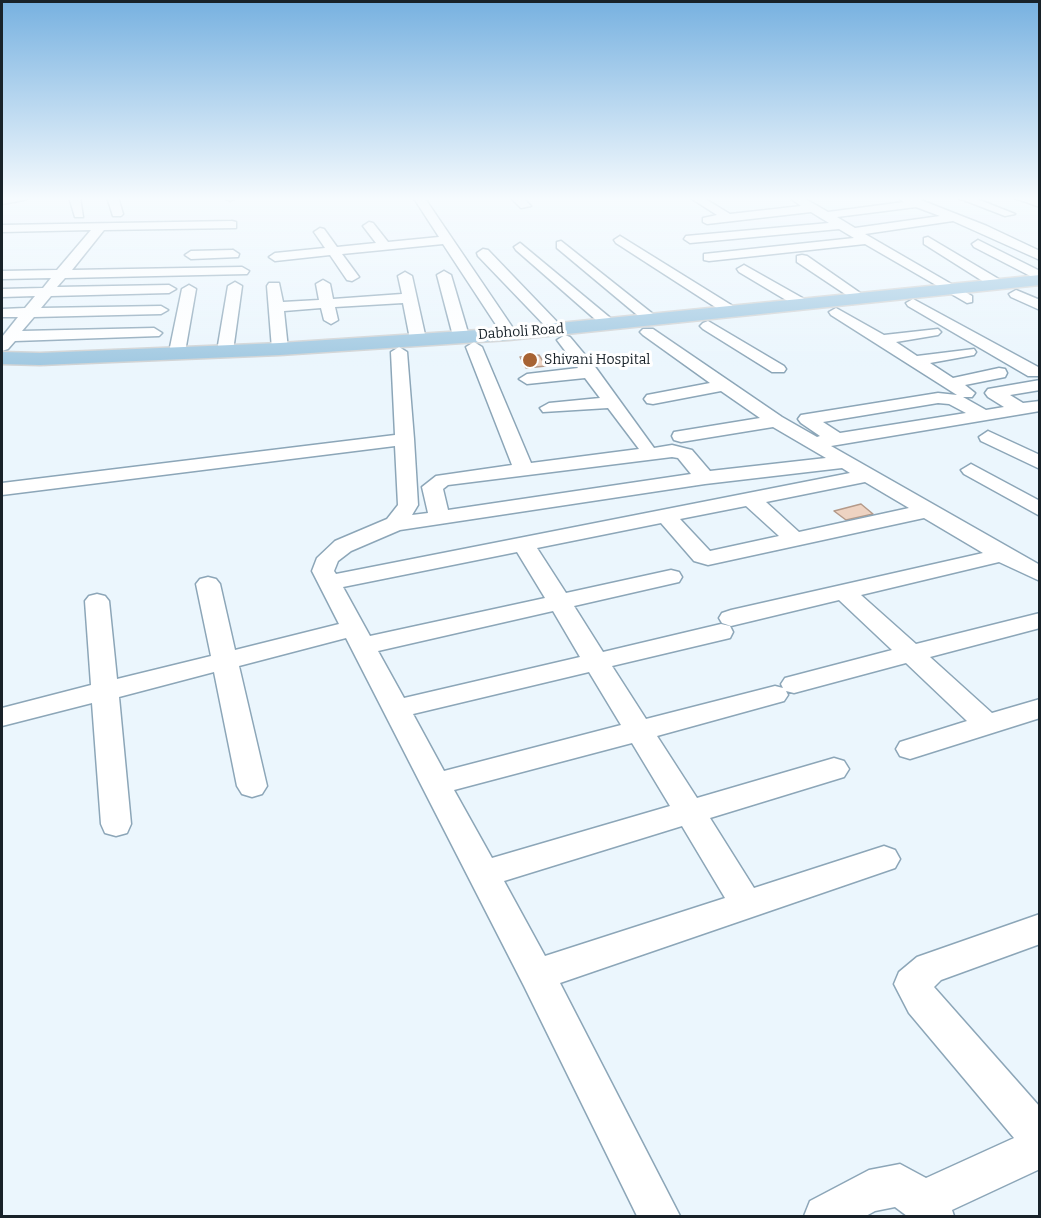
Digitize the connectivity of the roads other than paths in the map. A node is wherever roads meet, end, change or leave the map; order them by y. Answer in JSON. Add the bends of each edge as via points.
{"nodes":[{"id":1,"x":77,"y":254,"type":"edge"},
{"id":2,"x":233,"y":254,"type":"dead end"},
{"id":3,"x":274,"y":254,"type":"edge"},
{"id":4,"x":306,"y":254,"type":"edge"},
{"id":5,"x":335,"y":254,"type":"edge"},
{"id":6,"x":456,"y":254,"type":"edge"},
{"id":7,"x":484,"y":254,"type":"edge"},
{"id":8,"x":528,"y":254,"type":"edge"},
{"id":9,"x":571,"y":254,"type":"edge"},
{"id":10,"x":642,"y":254,"type":"edge"},
{"id":11,"x":720,"y":254,"type":"edge"},
{"id":12,"x":884,"y":254,"type":"edge"},
{"id":13,"x":948,"y":254,"type":"edge"},
{"id":14,"x":996,"y":254,"type":"edge"},
{"id":15,"x":176,"y":256,"type":"dead end"},
{"id":16,"x":709,"y":256,"type":"dead end"},
{"id":17,"x":275,"y":257,"type":"junction"},
{"id":18,"x":74,"y":258,"type":"junction"},
{"id":19,"x":96,"y":258,"type":"dead end"},
{"id":20,"x":53,"y":259,"type":"dead end"},
{"id":21,"x":802,"y":259,"type":"dead end"},
{"id":22,"x":744,"y":268,"type":"dead end"},
{"id":23,"x":242,"y":271,"type":"dead end"},
{"id":24,"x":283,"y":273,"type":"dead end"},
{"id":25,"x":61,"y":274,"type":"junction"},
{"id":26,"x":444,"y":274,"type":"dead end"},
{"id":27,"x":2,"y":275,"type":"edge"},
{"id":28,"x":405,"y":276,"type":"dead end"},
{"id":29,"x":352,"y":277,"type":"dead end"},
{"id":30,"x":1040,"y":278,"type":"edge"},
{"id":31,"x":367,"y":281,"type":"dead end"},
{"id":32,"x":323,"y":284,"type":"dead end"},
{"id":33,"x":997,"y":284,"type":"junction"},
{"id":34,"x":235,"y":286,"type":"dead end"},
{"id":35,"x":274,"y":286,"type":"dead end"},
{"id":36,"x":169,"y":289,"type":"dead end"},
{"id":37,"x":189,"y":289,"type":"dead end"},
{"id":38,"x":46,"y":292,"type":"junction"},
{"id":39,"x":1040,"y":292,"type":"edge"},
{"id":40,"x":2,"y":293,"type":"edge"},
{"id":41,"x":952,"y":294,"type":"junction"},
{"id":42,"x":1016,"y":294,"type":"junction"},
{"id":43,"x":859,"y":297,"type":"junction"},
{"id":44,"x":408,"y":298,"type":"junction"},
{"id":45,"x":371,"y":301,"type":"junction"},
{"id":46,"x":801,"y":303,"type":"junction"},
{"id":47,"x":913,"y":303,"type":"junction"},
{"id":48,"x":328,"y":304,"type":"junction"},
{"id":49,"x":1040,"y":306,"type":"edge"},
{"id":50,"x":278,"y":307,"type":"junction"},
{"id":51,"x":161,"y":310,"type":"dead end"},
{"id":52,"x":731,"y":311,"type":"junction"},
{"id":53,"x":29,"y":312,"type":"junction"},
{"id":54,"x":836,"y":312,"type":"junction"},
{"id":55,"x":2,"y":313,"type":"edge"},
{"id":56,"x":372,"y":316,"type":"dead end"},
{"id":57,"x":331,"y":320,"type":"dead end"},
{"id":58,"x":609,"y":324,"type":"junction"},
{"id":59,"x":708,"y":326,"type":"junction"},
{"id":60,"x":651,"y":327,"type":"junction"},
{"id":61,"x":933,"y":332,"type":"dead end"},
{"id":62,"x":154,"y":333,"type":"dead end"},
{"id":63,"x":509,"y":334,"type":"junction"},
{"id":64,"x":561,"y":335,"type":"junction"},
{"id":65,"x":882,"y":340,"type":"junction"},
{"id":66,"x":6,"y":341,"type":"edge"},
{"id":67,"x":467,"y":341,"type":"junction"},
{"id":68,"x":408,"y":345,"type":"junction"},
{"id":69,"x":280,"y":348,"type":"junction"},
{"id":70,"x":225,"y":351,"type":"junction"},
{"id":71,"x":177,"y":352,"type":"junction"},
{"id":72,"x":968,"y":352,"type":"dead end"},
{"id":73,"x":2,"y":358,"type":"edge"},
{"id":74,"x":915,"y":361,"type":"junction"},
{"id":75,"x":2,"y":369,"type":"edge"},
{"id":76,"x":778,"y":369,"type":"dead end"},
{"id":77,"x":590,"y":372,"type":"junction"},
{"id":78,"x":999,"y":373,"type":"dead end"},
{"id":79,"x":1037,"y":378,"type":"edge"},
{"id":80,"x":527,"y":379,"type":"dead end"},
{"id":81,"x":951,"y":383,"type":"junction"},
{"id":82,"x":725,"y":385,"type":"junction"},
{"id":83,"x":966,"y":393,"type":"dead end"},
{"id":84,"x":653,"y":399,"type":"dead end"},
{"id":85,"x":612,"y":402,"type":"junction"},
{"id":86,"x":1040,"y":406,"type":"edge"},
{"id":87,"x":549,"y":408,"type":"dead end"},
{"id":88,"x":1020,"y":409,"type":"junction"},
{"id":89,"x":983,"y":415,"type":"junction"},
{"id":90,"x":776,"y":421,"type":"junction"},
{"id":91,"x":681,"y":436,"type":"dead end"},
{"id":92,"x":988,"y":437,"type":"dead end"},
{"id":93,"x":405,"y":439,"type":"junction"},
{"id":94,"x":837,"y":440,"type":"junction"},
{"id":95,"x":815,"y":443,"type":"junction"},
{"id":96,"x":646,"y":446,"type":"dead end"},
{"id":97,"x":846,"y":462,"type":"junction"},
{"id":98,"x":1040,"y":463,"type":"edge"},
{"id":99,"x":526,"y":467,"type":"junction"},
{"id":100,"x":971,"y":470,"type":"dead end"},
{"id":101,"x":872,"y":475,"type":"junction"},
{"id":102,"x":705,"y":478,"type":"junction"},
{"id":103,"x":2,"y":489,"type":"edge"},
{"id":104,"x":751,"y":499,"type":"junction"},
{"id":105,"x":547,"y":501,"type":"junction"},
{"id":106,"x":931,"y":510,"type":"junction"},
{"id":107,"x":1040,"y":510,"type":"edge"},
{"id":108,"x":666,"y":516,"type":"junction"},
{"id":109,"x":439,"y":517,"type":"junction"},
{"id":110,"x":395,"y":524,"type":"junction"},
{"id":111,"x":794,"y":539,"type":"junction"},
{"id":112,"x":524,"y":544,"type":"junction"},
{"id":113,"x":1002,"y":555,"type":"junction"},
{"id":114,"x":1040,"y":574,"type":"edge"},
{"id":115,"x":671,"y":577,"type":"dead end"},
{"id":116,"x":328,"y":583,"type":"junction"},
{"id":117,"x":208,"y":584,"type":"dead end"},
{"id":118,"x":844,"y":592,"type":"junction"},
{"id":119,"x":97,"y":601,"type":"dead end"},
{"id":120,"x":559,"y":602,"type":"junction"},
{"id":121,"x":1040,"y":620,"type":"edge"},
{"id":122,"x":359,"y":637,"type":"junction"},
{"id":123,"x":911,"y":654,"type":"junction"},
{"id":124,"x":225,"y":661,"type":"junction"},
{"id":125,"x":596,"y":662,"type":"junction"},
{"id":126,"x":105,"y":691,"type":"junction"},
{"id":127,"x":1040,"y":708,"type":"edge"},
{"id":128,"x":396,"y":709,"type":"junction"},
{"id":129,"x":2,"y":717,"type":"edge"},
{"id":130,"x":988,"y":725,"type":"junction"},
{"id":131,"x":639,"y":730,"type":"junction"},
{"id":132,"x":910,"y":749,"type":"dead end"},
{"id":133,"x":834,"y":769,"type":"dead end"},
{"id":134,"x":435,"y":784,"type":"junction"},
{"id":135,"x":252,"y":786,"type":"dead end"},
{"id":136,"x":690,"y":813,"type":"junction"},
{"id":137,"x":116,"y":824,"type":"dead end"},
{"id":138,"x":884,"y":859,"type":"dead end"},
{"id":139,"x":482,"y":874,"type":"junction"},
{"id":140,"x":747,"y":905,"type":"junction"},
{"id":141,"x":1040,"y":928,"type":"edge"},
{"id":142,"x":537,"y":975,"type":"junction"},
{"id":143,"x":1040,"y":1138,"type":"edge"},
{"id":144,"x":1040,"y":1147,"type":"edge"},
{"id":145,"x":928,"y":1209,"type":"edge"},
{"id":146,"x":659,"y":1216,"type":"edge"},
{"id":147,"x":825,"y":1216,"type":"edge"}],
"edges":[{"from":1,"to":18,"type":"street"},
{"from":2,"to":15,"type":"street"},
{"from":3,"to":17,"type":"street"},
{"from":4,"to":17,"type":"street"},
{"from":5,"to":29,"type":"street"},
{"from":6,"to":63,"type":"street"},
{"from":7,"to":64,"type":"street"},
{"from":8,"to":58,"type":"street"},
{"from":9,"to":60,"type":"street"},
{"from":10,"to":52,"type":"street"},
{"from":11,"to":16,"type":"street"},
{"from":12,"to":41,"type":"street"},
{"from":13,"to":33,"type":"street"},
{"from":14,"to":30,"type":"street"},
{"from":17,"to":24,"type":"street"},
{"from":18,"to":19,"type":"street"},
{"from":18,"to":20,"type":"street"},
{"from":18,"to":25,"type":"street"},
{"from":21,"to":43,"type":"street"},
{"from":22,"to":46,"type":"street"},
{"from":23,"to":25,"type":"street"},
{"from":25,"to":27,"type":"street"},
{"from":25,"to":38,"type":"street"},
{"from":26,"to":67,"type":"street"},
{"from":28,"to":44,"type":"street"},
{"from":30,"to":33,"type":"main road","name":"Dabholi Road"},
{"from":31,"to":45,"type":"street"},
{"from":32,"to":48,"type":"street"},
{"from":33,"to":41,"type":"main road","name":"Dabholi Road"},
{"from":34,"to":70,"type":"street"},
{"from":35,"to":50,"type":"street"},
{"from":36,"to":38,"type":"street"},
{"from":37,"to":71,"type":"street"},
{"from":38,"to":40,"type":"street"},
{"from":38,"to":53,"type":"street"},
{"from":39,"to":42,"type":"main road","name":"Dabholi Road"},
{"from":41,"to":42,"type":"main road","name":"Dabholi Road"},
{"from":41,"to":43,"type":"main road","name":"Dabholi Road"},
{"from":41,"to":47,"type":"main road","name":"Dabholi Road"},
{"from":42,"to":49,"type":"street"},
{"from":43,"to":46,"type":"main road","name":"Dabholi Road"},
{"from":44,"to":45,"type":"street"},
{"from":44,"to":68,"type":"street"},
{"from":45,"to":48,"type":"street"},
{"from":45,"to":56,"type":"street"},
{"from":46,"to":52,"type":"main road","name":"Dabholi Road"},
{"from":47,"to":54,"type":"main road","name":"Dabholi Road"},
{"from":47,"to":79,"type":"street"},
{"from":48,"to":50,"type":"street"},
{"from":48,"to":57,"type":"street"},
{"from":50,"to":69,"type":"street"},
{"from":51,"to":53,"type":"street"},
{"from":52,"to":60,"type":"main road","name":"Dabholi Road"},
{"from":53,"to":55,"type":"street"},
{"from":53,"to":66,"type":"street"},
{"from":54,"to":59,"type":"main road","name":"Dabholi Road"},
{"from":54,"to":65,"type":"street"},
{"from":58,"to":60,"type":"main road","name":"Dabholi Road"},
{"from":58,"to":64,"type":"main road","name":"Dabholi Road"},
{"from":59,"to":60,"type":"main road","name":"Dabholi Road"},
{"from":59,"to":76,"type":"street"},
{"from":60,"to":64,"type":"main road","name":"Dabholi Road"},
{"from":60,"to":82,"type":"street"},
{"from":61,"to":65,"type":"street"},
{"from":62,"to":66,"type":"street"},
{"from":63,"to":64,"type":"main road","name":"Dabholi Road"},
{"from":63,"to":67,"type":"main road","name":"Dabholi Road"},
{"from":64,"to":67,"type":"main road","name":"Dabholi Road"},
{"from":64,"to":77,"type":"street"},
{"from":65,"to":74,"type":"street"},
{"from":67,"to":68,"type":"main road","name":"Dabholi Road"},
{"from":67,"to":99,"type":"street"},
{"from":68,"to":69,"type":"main road","name":"Dabholi Road"},
{"from":68,"to":75,"type":"main road","name":"Dabholi Road"},
{"from":68,"to":93,"type":"street"},
{"from":69,"to":70,"type":"main road","name":"Dabholi Road"},
{"from":70,"to":71,"type":"main road","name":"Dabholi Road"},
{"from":71,"to":73,"type":"main road","name":"Dabholi Road"},
{"from":72,"to":74,"type":"street"},
{"from":74,"to":81,"type":"street"},
{"from":77,"to":80,"type":"street"},
{"from":77,"to":85,"type":"street"},
{"from":78,"to":81,"type":"street"},
{"from":79,"to":88,"type":"street","via":[[994,393]]},
{"from":81,"to":83,"type":"street"},
{"from":82,"to":84,"type":"street"},
{"from":82,"to":90,"type":"street"},
{"from":85,"to":87,"type":"street"},
{"from":85,"to":96,"type":"street"},
{"from":86,"to":88,"type":"street"},
{"from":88,"to":89,"type":"street"},
{"from":89,"to":94,"type":"street"},
{"from":89,"to":94,"type":"street","via":[[953,399],[938,398],[807,419]]},
{"from":90,"to":91,"type":"street"},
{"from":90,"to":95,"type":"street"},
{"from":92,"to":98,"type":"street"},
{"from":93,"to":103,"type":"street"},
{"from":93,"to":110,"type":"street","via":[[408,505]]},
{"from":94,"to":95,"type":"street"},
{"from":95,"to":97,"type":"street"},
{"from":97,"to":101,"type":"street"},
{"from":97,"to":102,"type":"street"},
{"from":99,"to":102,"type":"street","via":[[680,451]]},
{"from":99,"to":105,"type":"street"},
{"from":99,"to":109,"type":"street","via":[[435,483],[432,487]]},
{"from":100,"to":107,"type":"street"},
{"from":101,"to":104,"type":"street"},
{"from":101,"to":106,"type":"street"},
{"from":102,"to":105,"type":"street"},
{"from":104,"to":108,"type":"street"},
{"from":104,"to":111,"type":"street"},
{"from":105,"to":109,"type":"street"},
{"from":106,"to":111,"type":"street"},
{"from":106,"to":113,"type":"street"},
{"from":108,"to":111,"type":"street","via":[[708,558]]},
{"from":108,"to":112,"type":"street"},
{"from":109,"to":110,"type":"street"},
{"from":110,"to":116,"type":"street","via":[[343,546],[328,558],[323,572]]},
{"from":112,"to":116,"type":"street"},
{"from":112,"to":120,"type":"street"},
{"from":113,"to":114,"type":"street"},
{"from":113,"to":118,"type":"street"},
{"from":115,"to":120,"type":"street"},
{"from":116,"to":122,"type":"street"},
{"from":117,"to":124,"type":"street"},
{"from":118,"to":123,"type":"street"},
{"from":118,"to":125,"type":"street"},
{"from":119,"to":126,"type":"street"},
{"from":120,"to":122,"type":"street"},
{"from":120,"to":125,"type":"street"},
{"from":121,"to":123,"type":"street"},
{"from":122,"to":124,"type":"street"},
{"from":122,"to":128,"type":"street"},
{"from":123,"to":130,"type":"street"},
{"from":123,"to":131,"type":"street"},
{"from":124,"to":126,"type":"street"},
{"from":124,"to":135,"type":"street"},
{"from":125,"to":128,"type":"street"},
{"from":125,"to":131,"type":"street"},
{"from":126,"to":129,"type":"street"},
{"from":126,"to":137,"type":"street"},
{"from":127,"to":130,"type":"street"},
{"from":128,"to":134,"type":"street"},
{"from":130,"to":132,"type":"street"},
{"from":131,"to":134,"type":"street"},
{"from":131,"to":136,"type":"street"},
{"from":133,"to":136,"type":"street"},
{"from":134,"to":139,"type":"street"},
{"from":136,"to":139,"type":"street"},
{"from":136,"to":140,"type":"street"},
{"from":138,"to":140,"type":"street"},
{"from":139,"to":142,"type":"street"},
{"from":140,"to":142,"type":"street"},
{"from":141,"to":143,"type":"street","via":[[929,969],[912,984],[922,1001]]},
{"from":142,"to":146,"type":"street"},
{"from":144,"to":145,"type":"street"},
{"from":145,"to":147,"type":"street","via":[[900,1185],[869,1191]]}]}
